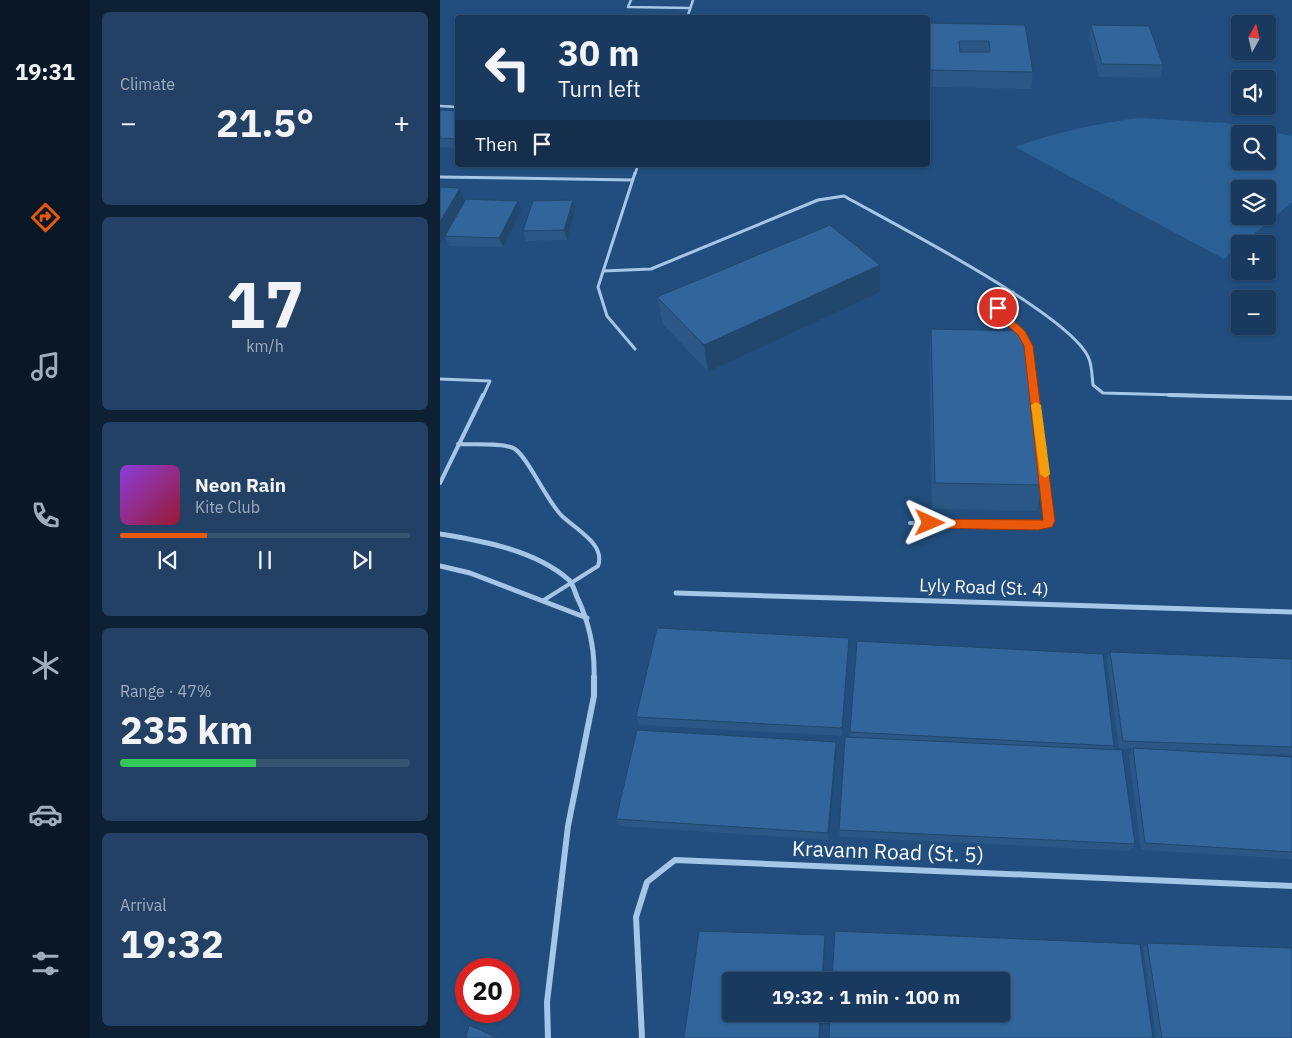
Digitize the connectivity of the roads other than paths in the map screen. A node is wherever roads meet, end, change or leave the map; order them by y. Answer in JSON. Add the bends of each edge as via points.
{"nodes":[{"id":1,"x":631,"y":0,"type":"edge"},
{"id":2,"x":693,"y":0,"type":"edge"},
{"id":3,"x":690,"y":8,"type":"junction"},
{"id":4,"x":688,"y":15,"type":"edge"},
{"id":5,"x":440,"y":106,"type":"edge"},
{"id":6,"x":455,"y":107,"type":"edge"},
{"id":7,"x":637,"y":167,"type":"edge"},
{"id":8,"x":440,"y":177,"type":"edge"},
{"id":9,"x":633,"y":180,"type":"junction"},
{"id":10,"x":603,"y":271,"type":"junction"},
{"id":11,"x":1013,"y":292,"type":"junction"},
{"id":12,"x":635,"y":349,"type":"dead end"},
{"id":13,"x":440,"y":379,"type":"edge"},
{"id":14,"x":1292,"y":398,"type":"edge"},
{"id":15,"x":458,"y":444,"type":"junction"},
{"id":16,"x":440,"y":483,"type":"edge"},
{"id":17,"x":910,"y":523,"type":"dead end"},
{"id":18,"x":440,"y":534,"type":"edge"},
{"id":19,"x":440,"y":566,"type":"edge"},
{"id":20,"x":570,"y":581,"type":"junction"},
{"id":21,"x":676,"y":593,"type":"dead end"},
{"id":22,"x":544,"y":600,"type":"junction"},
{"id":23,"x":1292,"y":612,"type":"edge"},
{"id":24,"x":587,"y":618,"type":"junction"},
{"id":25,"x":1292,"y":886,"type":"edge"},
{"id":26,"x":548,"y":1038,"type":"edge"},
{"id":27,"x":642,"y":1038,"type":"edge"}],
"edges":[{"from":1,"to":3,"type":"lane","via":[[628,7]]},
{"from":2,"to":3,"type":"lane"},
{"from":3,"to":4,"type":"lane"},
{"from":5,"to":6,"type":"lane"},
{"from":7,"to":9,"type":"lane"},
{"from":8,"to":9,"type":"lane"},
{"from":9,"to":10,"type":"lane"},
{"from":10,"to":11,"type":"lane","via":[[651,269],[818,200],[844,196]]},
{"from":10,"to":12,"type":"lane","via":[[598,287],[607,316]]},
{"from":11,"to":14,"type":"lane","via":[[1074,338],[1089,358],[1093,385],[1104,393]]},
{"from":11,"to":17,"type":"lane","via":[[998,310],[1022,333],[1028,346],[1048,524]]},
{"from":13,"to":15,"type":"lane","via":[[490,381]]},
{"from":15,"to":16,"type":"lane"},
{"from":15,"to":20,"type":"lane","via":[[513,448],[560,514],[598,548],[601,558],[598,566]]},
{"from":18,"to":20,"type":"street","via":[[475,540],[533,557]]},
{"from":19,"to":22,"type":"street","via":[[470,573]]},
{"from":20,"to":22,"type":"lane"},
{"from":20,"to":24,"type":"street"},
{"from":21,"to":23,"type":"street","name":"Lyly Road (St. 4)"},
{"from":22,"to":24,"type":"street"},
{"from":24,"to":26,"type":"street","via":[[595,655],[594,696],[568,826],[547,1002]]},
{"from":25,"to":27,"type":"street","name":"Kravann Road (St. 5)","via":[[675,860],[647,882],[636,916]]}]}
